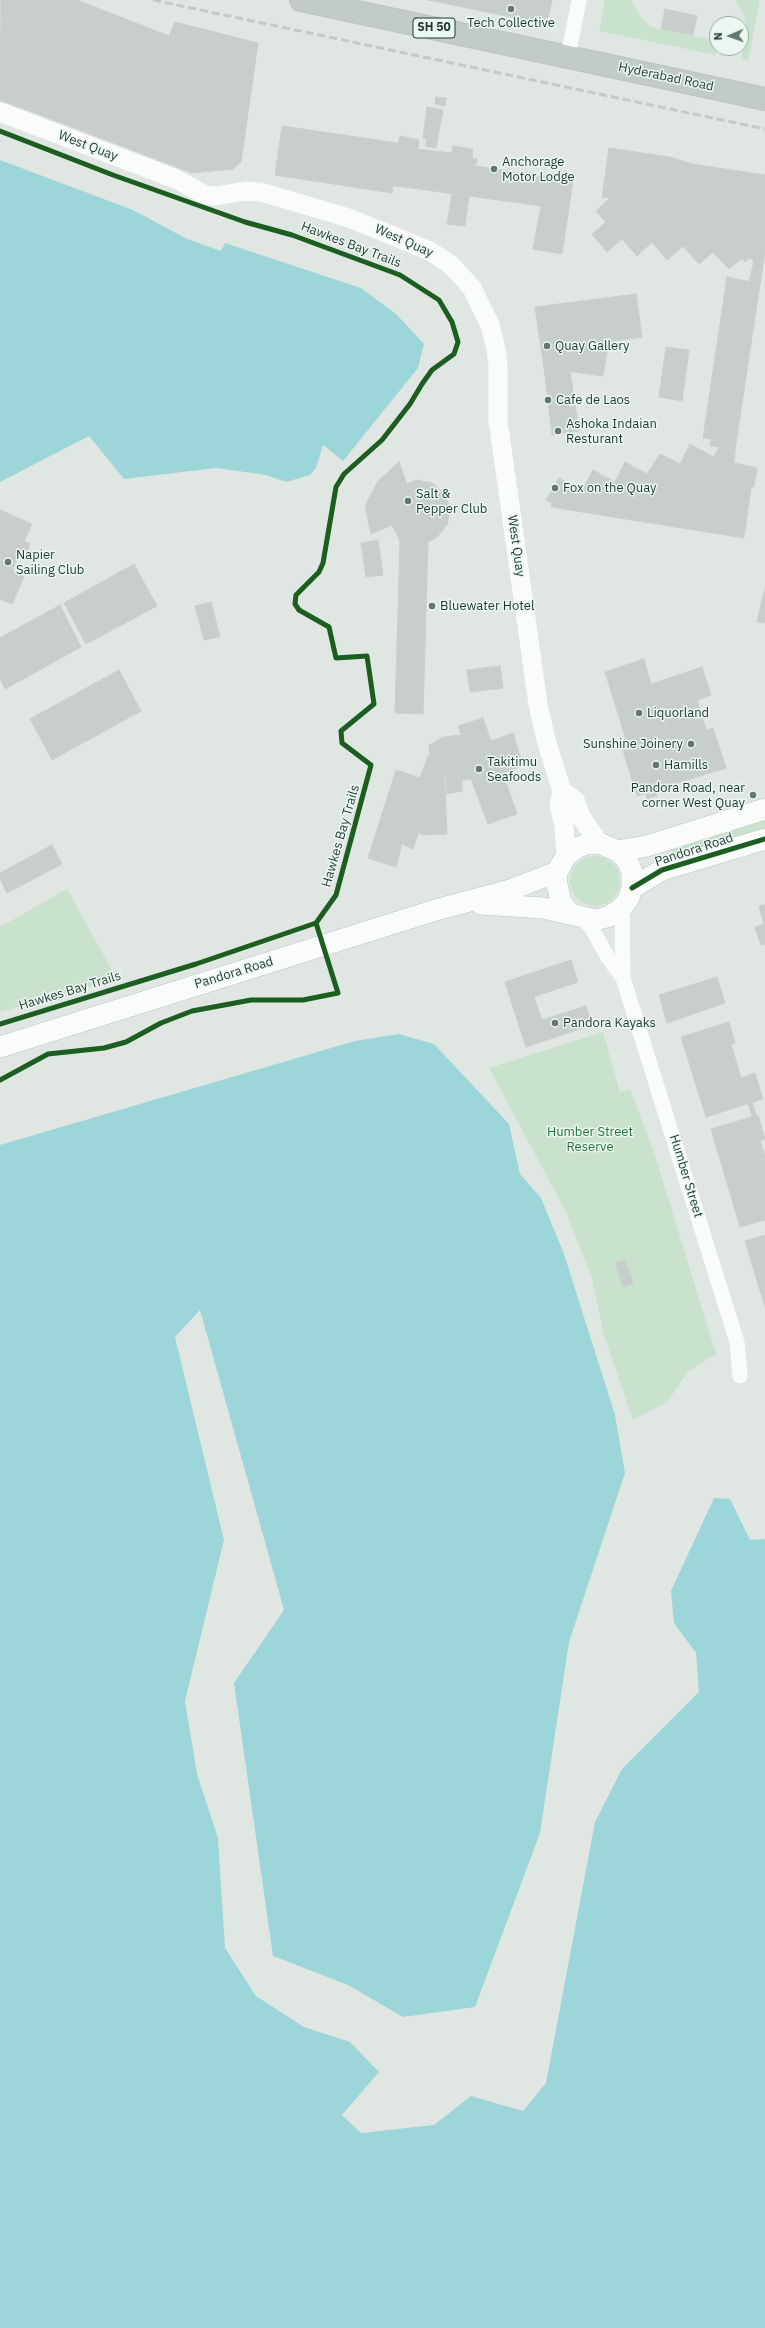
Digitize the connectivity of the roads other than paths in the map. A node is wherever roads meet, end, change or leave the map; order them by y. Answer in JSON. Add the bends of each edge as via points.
{"nodes":[{"id":1,"x":301,"y":0,"type":"edge"},
{"id":2,"x":579,"y":0,"type":"edge"},
{"id":3,"x":568,"y":56,"type":"junction"},
{"id":4,"x":765,"y":99,"type":"edge"},
{"id":5,"x":0,"y":112,"type":"edge"},
{"id":6,"x":562,"y":791,"type":"junction"},
{"id":7,"x":765,"y":808,"type":"edge"},
{"id":8,"x":765,"y":839,"type":"edge"},
{"id":9,"x":609,"y":847,"type":"junction"},
{"id":10,"x":561,"y":864,"type":"junction"},
{"id":11,"x":632,"y":888,"type":"junction"},
{"id":12,"x":468,"y":903,"type":"junction"},
{"id":13,"x":622,"y":908,"type":"junction"},
{"id":14,"x":575,"y":915,"type":"junction"},
{"id":15,"x":623,"y":978,"type":"junction"},
{"id":16,"x":0,"y":1047,"type":"edge"},
{"id":17,"x":740,"y":1376,"type":"dead end"}],
"edges":[{"from":1,"to":3,"type":"highway","number":"SH 50"},
{"from":2,"to":3,"type":"street"},
{"from":3,"to":4,"type":"highway","name":"Hyderabad Road","number":"SH 50"},
{"from":5,"to":6,"type":"street","name":"West Quay","via":[[176,179],[205,195],[261,192],[349,218],[430,251],[451,265],[467,283],[481,304],[496,349],[498,422],[538,704]]},
{"from":6,"to":9,"type":"street","via":[[575,800],[581,817]]},
{"from":6,"to":10,"type":"street","name":"West Quay","via":[[559,805],[564,826]]},
{"from":7,"to":9,"type":"main road","name":"Pandora Road","via":[[646,846]]},
{"from":8,"to":11,"type":"main road","name":"Pandora Road","via":[[662,870]]},
{"from":9,"to":10,"type":"main road","via":[[587,844],[576,848]]},
{"from":9,"to":11,"type":"main road","via":[[627,860],[632,872]]},
{"from":10,"to":12,"type":"main road","via":[[525,885]]},
{"from":10,"to":14,"type":"main road","via":[[557,889],[561,902]]},
{"from":11,"to":13,"type":"main road"},
{"from":12,"to":14,"type":"main road","via":[[537,908]]},
{"from":12,"to":16,"type":"main road","name":"Pandora Road","via":[[432,911]]},
{"from":13,"to":14,"type":"main road","via":[[610,916],[596,920]]},
{"from":13,"to":15,"type":"street","name":"Humber Street"},
{"from":14,"to":15,"type":"street","name":"Humber Street","via":[[592,928],[607,956]]},
{"from":15,"to":17,"type":"street","name":"Humber Street","via":[[737,1342]]}]}
